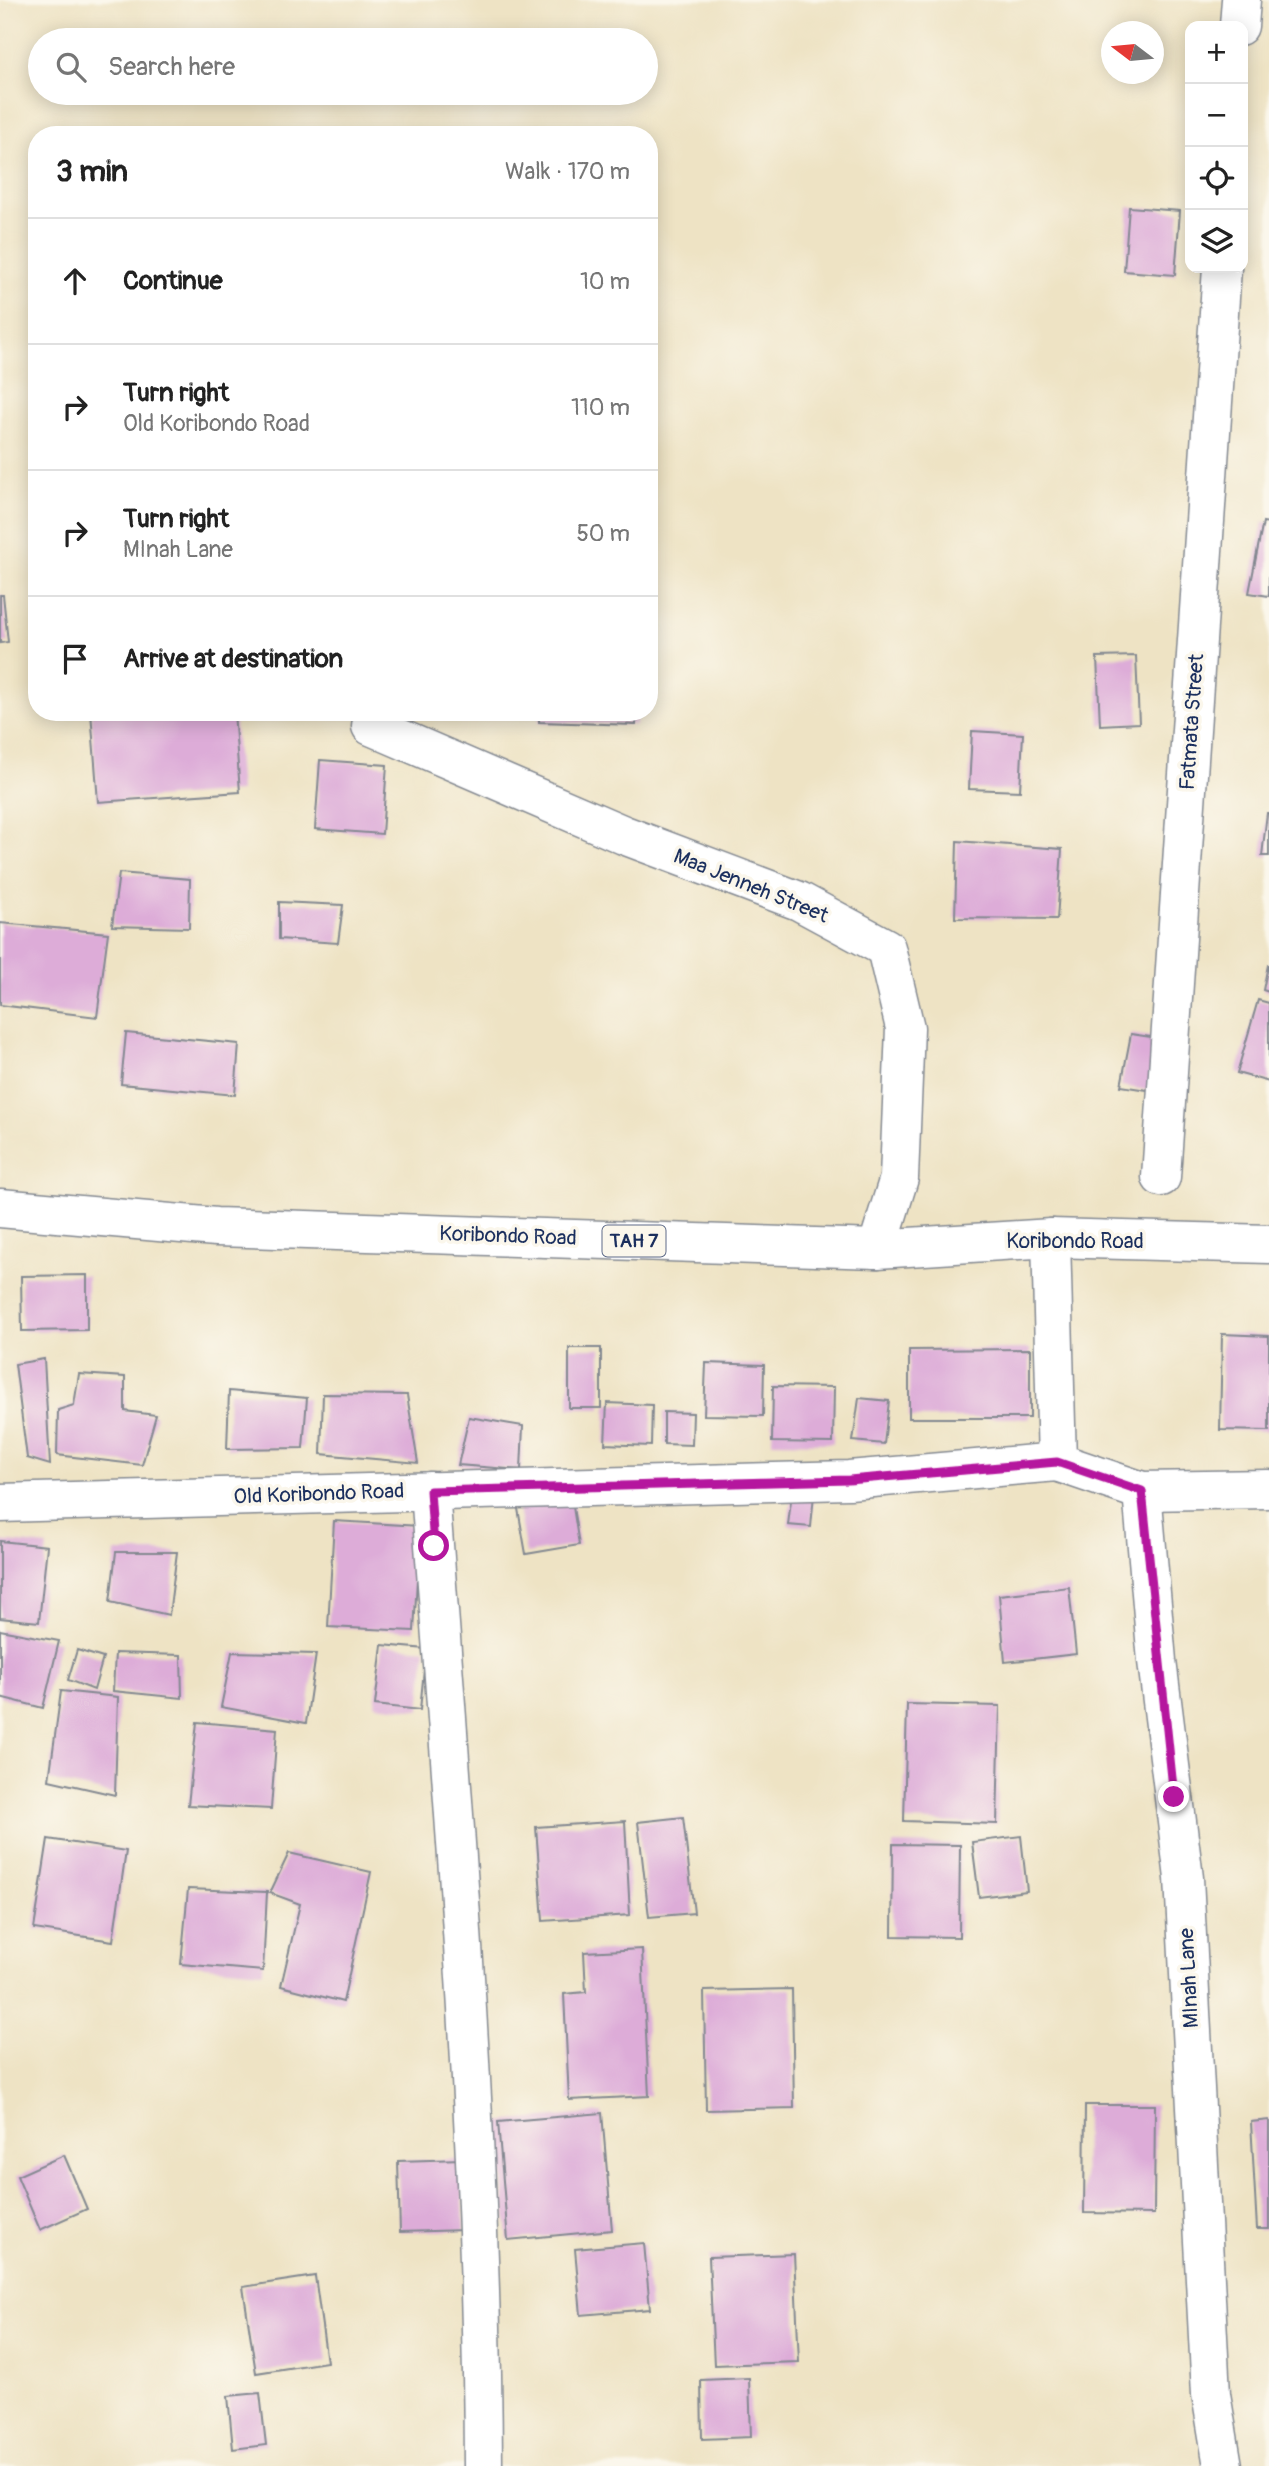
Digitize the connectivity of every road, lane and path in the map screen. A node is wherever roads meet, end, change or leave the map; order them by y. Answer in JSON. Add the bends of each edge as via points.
{"nodes":[{"id":1,"x":1241,"y":0,"type":"edge"},
{"id":2,"x":1239,"y":21,"type":"edge"},
{"id":3,"x":1222,"y":273,"type":"edge"},
{"id":4,"x":371,"y":726,"type":"dead end"},
{"id":5,"x":1161,"y":1177,"type":"dead end"},
{"id":6,"x":0,"y":1208,"type":"edge"},
{"id":7,"x":1051,"y":1238,"type":"junction"},
{"id":8,"x":1269,"y":1244,"type":"edge"},
{"id":9,"x":877,"y":1249,"type":"junction"},
{"id":10,"x":1057,"y":1462,"type":"junction"},
{"id":11,"x":1269,"y":1489,"type":"edge"},
{"id":12,"x":430,"y":1491,"type":"junction"},
{"id":13,"x":1142,"y":1491,"type":"junction"},
{"id":14,"x":0,"y":1503,"type":"edge"},
{"id":15,"x":483,"y":2466,"type":"edge"},
{"id":16,"x":1223,"y":2466,"type":"edge"}],
"edges":[{"from":1,"to":2,"type":"main road"},
{"from":3,"to":5,"type":"main road","name":"Fatmata Street"},
{"from":4,"to":9,"type":"main road","name":"Maa Jenneh Street","via":[[624,835],[799,901],[886,948],[905,1028],[899,1178]]},
{"from":6,"to":9,"type":"main road","name":"Koribondo Road","number":"TAH 7","via":[[216,1227]]},
{"from":7,"to":8,"type":"main road","name":"Koribondo Road","number":"TAH 7"},
{"from":7,"to":9,"type":"main road","name":"Koribondo Road","number":"TAH 7"},
{"from":7,"to":10,"type":"main road"},
{"from":10,"to":12,"type":"main road","name":"Old Koribondo Road","via":[[849,1480]]},
{"from":10,"to":13,"type":"main road","name":"Old Koribondo Road"},
{"from":11,"to":13,"type":"main road","name":"Old Koribondo Road"},
{"from":12,"to":14,"type":"main road","name":"Old Koribondo Road"},
{"from":12,"to":15,"type":"main road","via":[[472,2045],[483,2312]]},
{"from":13,"to":16,"type":"main road","name":"MInah Lane","via":[[1184,1878],[1211,2394]]}]}
